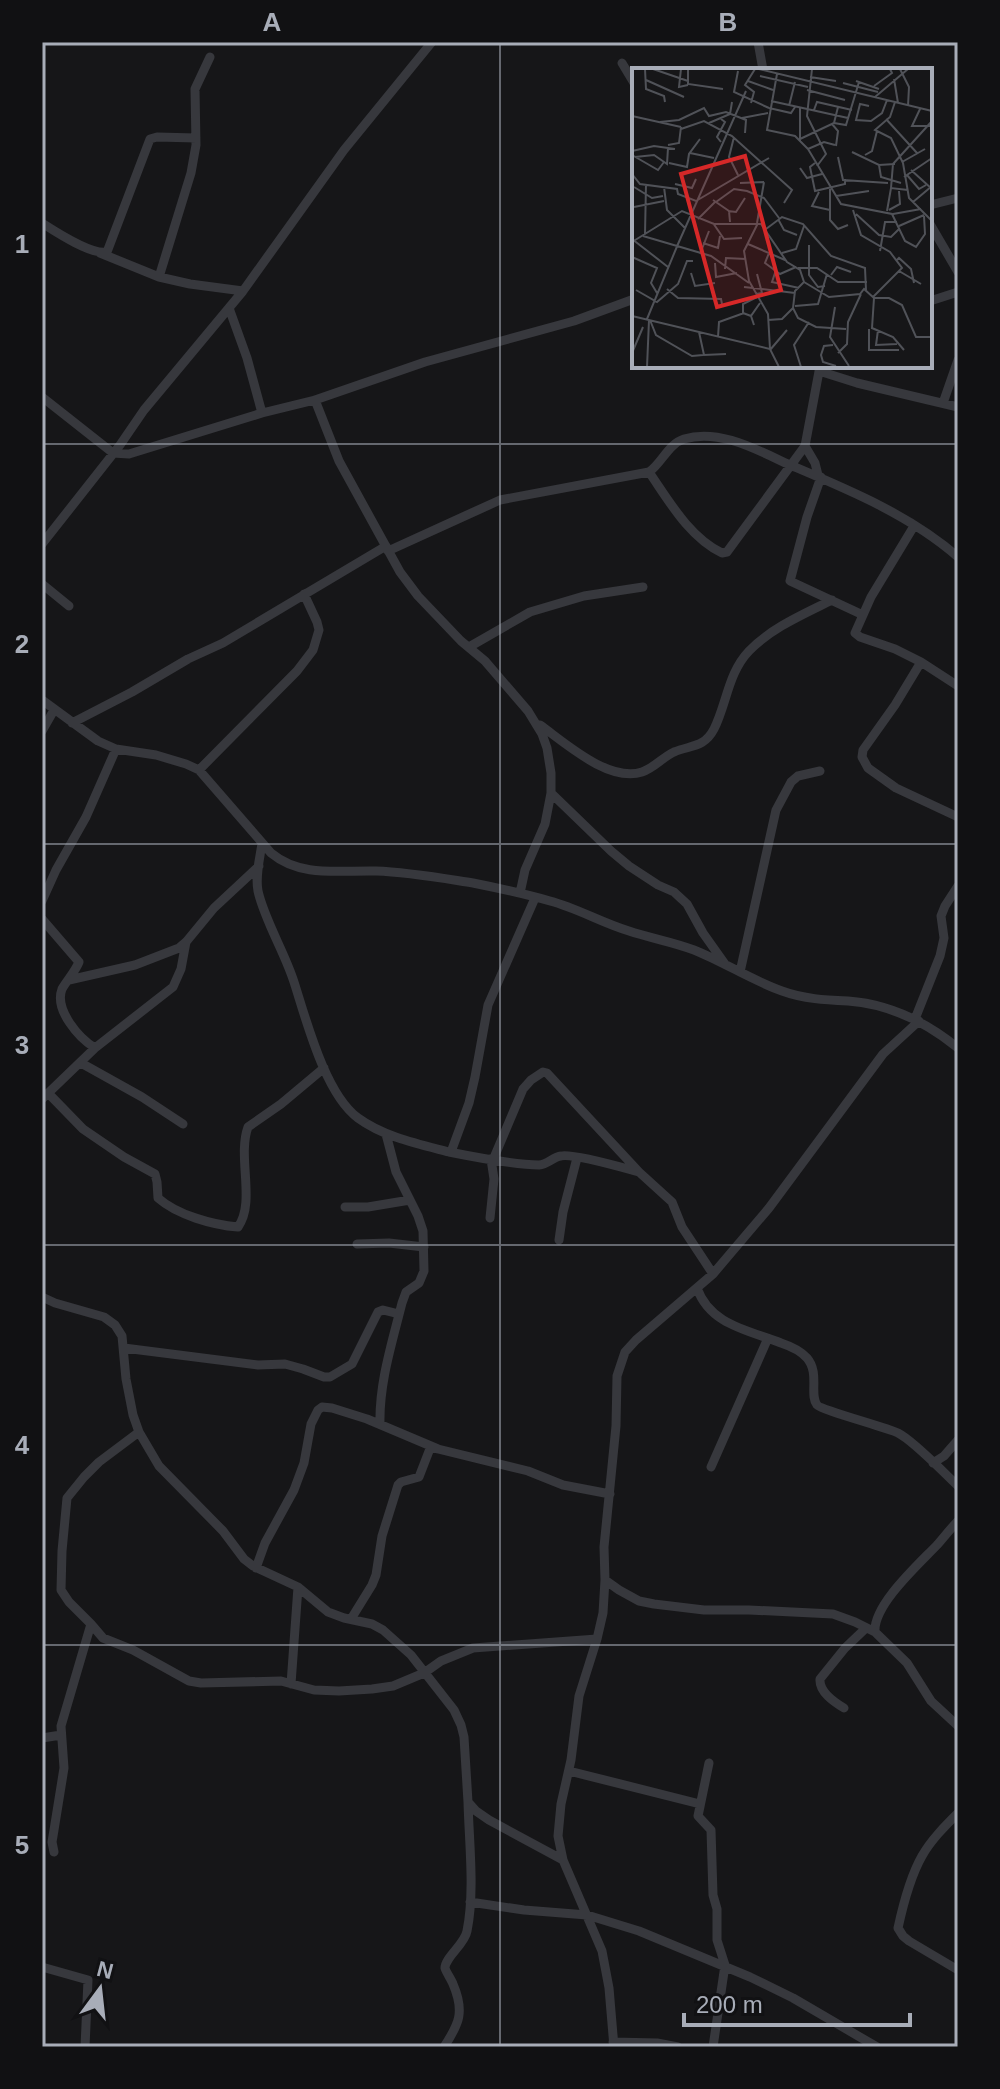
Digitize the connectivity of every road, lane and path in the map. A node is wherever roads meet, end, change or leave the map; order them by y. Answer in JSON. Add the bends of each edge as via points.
{"nodes":[{"id":1,"x":432,"y":42,"type":"edge"},
{"id":2,"x":758,"y":42,"type":"edge"},
{"id":3,"x":210,"y":57,"type":"dead end"},
{"id":4,"x":622,"y":63,"type":"dead end"},
{"id":5,"x":763,"y":68,"type":"edge"},
{"id":6,"x":632,"y":78,"type":"edge"},
{"id":7,"x":196,"y":138,"type":"junction"},
{"id":8,"x":958,"y":198,"type":"edge"},
{"id":9,"x":932,"y":204,"type":"edge"},
{"id":10,"x":42,"y":223,"type":"edge"},
{"id":11,"x":932,"y":227,"type":"edge"},
{"id":12,"x":100,"y":253,"type":"junction"},
{"id":13,"x":958,"y":272,"type":"edge"},
{"id":14,"x":159,"y":277,"type":"junction"},
{"id":15,"x":243,"y":291,"type":"junction"},
{"id":16,"x":958,"y":292,"type":"edge"},
{"id":17,"x":632,"y":300,"type":"edge"},
{"id":18,"x":932,"y":300,"type":"edge"},
{"id":19,"x":229,"y":308,"type":"junction"},
{"id":20,"x":958,"y":360,"type":"edge"},
{"id":21,"x":819,"y":369,"type":"edge"},
{"id":22,"x":42,"y":397,"type":"edge"},
{"id":23,"x":315,"y":400,"type":"junction"},
{"id":24,"x":943,"y":403,"type":"junction"},
{"id":25,"x":958,"y":407,"type":"edge"},
{"id":26,"x":262,"y":413,"type":"junction"},
{"id":27,"x":805,"y":446,"type":"junction"},
{"id":28,"x":113,"y":453,"type":"junction"},
{"id":29,"x":792,"y":465,"type":"junction"},
{"id":30,"x":649,"y":472,"type":"junction"},
{"id":31,"x":820,"y":476,"type":"junction"},
{"id":32,"x":914,"y":526,"type":"junction"},
{"id":33,"x":42,"y":544,"type":"edge"},
{"id":34,"x":387,"y":548,"type":"junction"},
{"id":35,"x":958,"y":557,"type":"edge"},
{"id":36,"x":42,"y":584,"type":"edge"},
{"id":37,"x":643,"y":587,"type":"dead end"},
{"id":38,"x":304,"y":594,"type":"junction"},
{"id":39,"x":832,"y":600,"type":"junction"},
{"id":40,"x":69,"y":606,"type":"dead end"},
{"id":41,"x":863,"y":615,"type":"junction"},
{"id":42,"x":469,"y":647,"type":"junction"},
{"id":43,"x":921,"y":662,"type":"junction"},
{"id":44,"x":958,"y":686,"type":"edge"},
{"id":45,"x":42,"y":700,"type":"edge"},
{"id":46,"x":54,"y":710,"type":"junction"},
{"id":47,"x":72,"y":723,"type":"junction"},
{"id":48,"x":537,"y":723,"type":"junction"},
{"id":49,"x":42,"y":731,"type":"edge"},
{"id":50,"x":116,"y":749,"type":"junction"},
{"id":51,"x":199,"y":770,"type":"junction"},
{"id":52,"x":820,"y":771,"type":"dead end"},
{"id":53,"x":551,"y":793,"type":"junction"},
{"id":54,"x":958,"y":817,"type":"edge"},
{"id":55,"x":262,"y":843,"type":"junction"},
{"id":56,"x":259,"y":866,"type":"junction"},
{"id":57,"x":958,"y":886,"type":"edge"},
{"id":58,"x":520,"y":893,"type":"junction"},
{"id":59,"x":535,"y":898,"type":"junction"},
{"id":60,"x":42,"y":901,"type":"edge"},
{"id":61,"x":42,"y":919,"type":"edge"},
{"id":62,"x":186,"y":942,"type":"junction"},
{"id":63,"x":725,"y":964,"type":"junction"},
{"id":64,"x":740,"y":972,"type":"junction"},
{"id":65,"x":69,"y":980,"type":"junction"},
{"id":66,"x":917,"y":1020,"type":"junction"},
{"id":67,"x":95,"y":1048,"type":"junction"},
{"id":68,"x":958,"y":1048,"type":"edge"},
{"id":69,"x":81,"y":1063,"type":"junction"},
{"id":70,"x":324,"y":1068,"type":"junction"},
{"id":71,"x":45,"y":1096,"type":"edge"},
{"id":72,"x":183,"y":1124,"type":"dead end"},
{"id":73,"x":386,"y":1134,"type":"junction"},
{"id":74,"x":451,"y":1152,"type":"junction"},
{"id":75,"x":577,"y":1158,"type":"junction"},
{"id":76,"x":492,"y":1159,"type":"junction"},
{"id":77,"x":639,"y":1172,"type":"junction"},
{"id":78,"x":410,"y":1200,"type":"junction"},
{"id":79,"x":345,"y":1207,"type":"dead end"},
{"id":80,"x":490,"y":1218,"type":"dead end"},
{"id":81,"x":559,"y":1240,"type":"dead end"},
{"id":82,"x":357,"y":1244,"type":"dead end"},
{"id":83,"x":424,"y":1247,"type":"junction"},
{"id":84,"x":713,"y":1274,"type":"junction"},
{"id":85,"x":697,"y":1288,"type":"junction"},
{"id":86,"x":42,"y":1297,"type":"edge"},
{"id":87,"x":399,"y":1314,"type":"junction"},
{"id":88,"x":768,"y":1338,"type":"junction"},
{"id":89,"x":124,"y":1348,"type":"junction"},
{"id":90,"x":380,"y":1424,"type":"junction"},
{"id":91,"x":139,"y":1432,"type":"junction"},
{"id":92,"x":958,"y":1440,"type":"edge"},
{"id":93,"x":431,"y":1446,"type":"junction"},
{"id":94,"x":933,"y":1463,"type":"junction"},
{"id":95,"x":711,"y":1467,"type":"dead end"},
{"id":96,"x":958,"y":1486,"type":"edge"},
{"id":97,"x":610,"y":1494,"type":"junction"},
{"id":98,"x":958,"y":1521,"type":"edge"},
{"id":99,"x":256,"y":1568,"type":"junction"},
{"id":100,"x":605,"y":1580,"type":"junction"},
{"id":101,"x":298,"y":1587,"type":"junction"},
{"id":102,"x":351,"y":1619,"type":"junction"},
{"id":103,"x":91,"y":1624,"type":"junction"},
{"id":104,"x":871,"y":1630,"type":"junction"},
{"id":105,"x":597,"y":1639,"type":"junction"},
{"id":106,"x":424,"y":1673,"type":"junction"},
{"id":107,"x":291,"y":1684,"type":"junction"},
{"id":108,"x":844,"y":1708,"type":"dead end"},
{"id":109,"x":958,"y":1726,"type":"edge"},
{"id":110,"x":61,"y":1735,"type":"junction"},
{"id":111,"x":42,"y":1738,"type":"edge"},
{"id":112,"x":709,"y":1763,"type":"dead end"},
{"id":113,"x":569,"y":1771,"type":"junction"},
{"id":114,"x":468,"y":1802,"type":"junction"},
{"id":115,"x":700,"y":1804,"type":"junction"},
{"id":116,"x":958,"y":1813,"type":"edge"},
{"id":117,"x":54,"y":1852,"type":"dead end"},
{"id":118,"x":563,"y":1860,"type":"junction"},
{"id":119,"x":470,"y":1902,"type":"junction"},
{"id":120,"x":587,"y":1915,"type":"junction"},
{"id":121,"x":725,"y":1965,"type":"junction"},
{"id":122,"x":42,"y":1967,"type":"edge"},
{"id":123,"x":958,"y":1970,"type":"edge"},
{"id":124,"x":614,"y":2044,"type":"edge"},
{"id":125,"x":85,"y":2047,"type":"edge"},
{"id":126,"x":444,"y":2047,"type":"edge"},
{"id":127,"x":678,"y":2047,"type":"edge"},
{"id":128,"x":713,"y":2047,"type":"edge"},
{"id":129,"x":877,"y":2047,"type":"edge"}],
"edges":[{"from":1,"to":15,"type":"street","via":[[344,150]]},
{"from":2,"to":5,"type":"street"},
{"from":3,"to":7,"type":"street","via":[[195,89]]},
{"from":4,"to":6,"type":"street"},
{"from":7,"to":12,"type":"street","via":[[150,139],[108,249]]},
{"from":7,"to":14,"type":"street","via":[[191,173]]},
{"from":8,"to":9,"type":"street"},
{"from":10,"to":12,"type":"street"},
{"from":11,"to":13,"type":"street"},
{"from":12,"to":14,"type":"street"},
{"from":14,"to":15,"type":"street"},
{"from":15,"to":19,"type":"street"},
{"from":16,"to":18,"type":"street"},
{"from":17,"to":23,"type":"street"},
{"from":19,"to":26,"type":"street"},
{"from":19,"to":28,"type":"street"},
{"from":20,"to":24,"type":"street"},
{"from":21,"to":24,"type":"street"},
{"from":21,"to":27,"type":"street"},
{"from":22,"to":28,"type":"street"},
{"from":23,"to":26,"type":"street"},
{"from":23,"to":34,"type":"street","via":[[339,461]]},
{"from":24,"to":25,"type":"street"},
{"from":26,"to":28,"type":"street","via":[[148,449]]},
{"from":27,"to":29,"type":"street"},
{"from":27,"to":31,"type":"street"},
{"from":28,"to":33,"type":"street"},
{"from":29,"to":30,"type":"street","via":[[707,436],[677,442]]},
{"from":29,"to":30,"type":"street","via":[[722,553],[701,541]]},
{"from":29,"to":31,"type":"street"},
{"from":30,"to":34,"type":"street","via":[[500,500]]},
{"from":31,"to":32,"type":"street"},
{"from":31,"to":39,"type":"street","via":[[789,579]]},
{"from":32,"to":35,"type":"street"},
{"from":32,"to":41,"type":"street"},
{"from":34,"to":38,"type":"street"},
{"from":34,"to":42,"type":"street","via":[[418,596]]},
{"from":36,"to":40,"type":"street"},
{"from":37,"to":42,"type":"street","via":[[530,612]]},
{"from":38,"to":47,"type":"street"},
{"from":38,"to":51,"type":"street","via":[[319,630],[313,650]]},
{"from":39,"to":41,"type":"street"},
{"from":39,"to":48,"type":"street","via":[[747,653],[735,670],[715,727],[702,743],[668,755],[643,772],[594,763]]},
{"from":41,"to":43,"type":"street","via":[[857,636]]},
{"from":42,"to":48,"type":"street"},
{"from":43,"to":44,"type":"street"},
{"from":43,"to":54,"type":"street","via":[[862,757],[868,768],[896,788]]},
{"from":45,"to":46,"type":"street"},
{"from":46,"to":47,"type":"street"},
{"from":46,"to":49,"type":"street"},
{"from":47,"to":50,"type":"street"},
{"from":48,"to":53,"type":"street","via":[[547,748]]},
{"from":50,"to":51,"type":"street"},
{"from":50,"to":60,"type":"street"},
{"from":51,"to":55,"type":"street"},
{"from":52,"to":64,"type":"street","via":[[791,782],[776,810]]},
{"from":53,"to":58,"type":"street"},
{"from":53,"to":63,"type":"street","via":[[620,859],[687,904]]},
{"from":55,"to":56,"type":"street"},
{"from":55,"to":58,"type":"street","via":[[281,862],[315,871],[419,875]]},
{"from":56,"to":62,"type":"street"},
{"from":56,"to":70,"type":"street","via":[[258,891]]},
{"from":57,"to":66,"type":"street","via":[[941,916],[940,956]]},
{"from":58,"to":59,"type":"street"},
{"from":59,"to":63,"type":"street"},
{"from":59,"to":74,"type":"street","via":[[488,1005],[469,1103]]},
{"from":61,"to":65,"type":"street","via":[[79,962]]},
{"from":62,"to":65,"type":"street","via":[[135,965]]},
{"from":62,"to":67,"type":"street","via":[[173,987]]},
{"from":63,"to":64,"type":"street"},
{"from":64,"to":66,"type":"street","via":[[798,996],[874,1005]]},
{"from":65,"to":67,"type":"street","via":[[60,999],[64,1014],[81,1039]]},
{"from":66,"to":68,"type":"street"},
{"from":66,"to":84,"type":"street","via":[[883,1054]]},
{"from":67,"to":69,"type":"street"},
{"from":69,"to":71,"type":"street"},
{"from":69,"to":72,"type":"street"},
{"from":70,"to":71,"type":"street","via":[[248,1127],[245,1207],[238,1227],[165,1205],[158,1198],[155,1174],[83,1129]]},
{"from":70,"to":73,"type":"street","via":[[344,1104]]},
{"from":73,"to":74,"type":"street"},
{"from":73,"to":78,"type":"street"},
{"from":74,"to":76,"type":"street"},
{"from":75,"to":76,"type":"street","via":[[561,1156],[540,1165]]},
{"from":75,"to":77,"type":"street"},
{"from":75,"to":81,"type":"street"},
{"from":76,"to":77,"type":"street","via":[[523,1089],[543,1072]]},
{"from":76,"to":80,"type":"street"},
{"from":77,"to":84,"type":"street","via":[[672,1202]]},
{"from":78,"to":79,"type":"street"},
{"from":78,"to":83,"type":"street"},
{"from":82,"to":83,"type":"street"},
{"from":83,"to":87,"type":"street","via":[[422,1278],[406,1292]]},
{"from":84,"to":85,"type":"street"},
{"from":85,"to":88,"type":"street","via":[[711,1312]]},
{"from":85,"to":97,"type":"street","via":[[625,1352],[617,1376]]},
{"from":86,"to":89,"type":"street","via":[[111,1321]]},
{"from":87,"to":89,"type":"street","via":[[378,1312],[352,1364],[330,1377],[285,1364]]},
{"from":87,"to":90,"type":"street","via":[[385,1370]]},
{"from":88,"to":94,"type":"street","via":[[806,1357],[813,1369],[817,1405],[900,1434]]},
{"from":88,"to":95,"type":"street"},
{"from":89,"to":91,"type":"street"},
{"from":90,"to":93,"type":"street"},
{"from":90,"to":99,"type":"street","via":[[332,1408],[318,1410],[294,1490]]},
{"from":91,"to":99,"type":"street","via":[[159,1466]]},
{"from":91,"to":103,"type":"street","via":[[99,1462],[65,1504],[61,1590]]},
{"from":92,"to":94,"type":"street"},
{"from":93,"to":97,"type":"street"},
{"from":93,"to":102,"type":"street","via":[[419,1477],[398,1485],[376,1575]]},
{"from":94,"to":96,"type":"street"},
{"from":97,"to":100,"type":"street"},
{"from":98,"to":104,"type":"street","via":[[896,1589]]},
{"from":99,"to":101,"type":"street"},
{"from":100,"to":104,"type":"street","via":[[639,1601],[704,1610],[833,1614]]},
{"from":100,"to":105,"type":"street"},
{"from":101,"to":102,"type":"street","via":[[328,1612]]},
{"from":101,"to":107,"type":"street"},
{"from":102,"to":106,"type":"street","via":[[383,1630]]},
{"from":103,"to":107,"type":"street","via":[[103,1638],[189,1681]]},
{"from":103,"to":110,"type":"street"},
{"from":104,"to":108,"type":"street","via":[[845,1648],[820,1679],[822,1690]]},
{"from":104,"to":109,"type":"street","via":[[907,1663],[931,1701]]},
{"from":105,"to":106,"type":"street","via":[[473,1648]]},
{"from":105,"to":113,"type":"street","via":[[579,1696]]},
{"from":106,"to":107,"type":"street","via":[[372,1689],[314,1690]]},
{"from":106,"to":114,"type":"street","via":[[461,1725]]},
{"from":110,"to":111,"type":"street"},
{"from":110,"to":117,"type":"street","via":[[64,1768]]},
{"from":112,"to":115,"type":"street"},
{"from":113,"to":115,"type":"street"},
{"from":113,"to":118,"type":"street","via":[[559,1820]]},
{"from":114,"to":118,"type":"street","via":[[489,1820]]},
{"from":114,"to":119,"type":"street"},
{"from":115,"to":121,"type":"street","via":[[698,1818],[711,1830],[717,1940]]},
{"from":116,"to":123,"type":"street","via":[[921,1857],[898,1928],[909,1941]]},
{"from":118,"to":120,"type":"street"},
{"from":119,"to":120,"type":"street"},
{"from":119,"to":126,"type":"street","via":[[467,1936],[445,1969],[459,2007],[458,2025]]},
{"from":120,"to":121,"type":"street"},
{"from":120,"to":124,"type":"street","via":[[602,1951]]},
{"from":121,"to":128,"type":"street"},
{"from":121,"to":129,"type":"street"},
{"from":122,"to":125,"type":"street","via":[[88,1980]]},
{"from":124,"to":127,"type":"street"}]}
